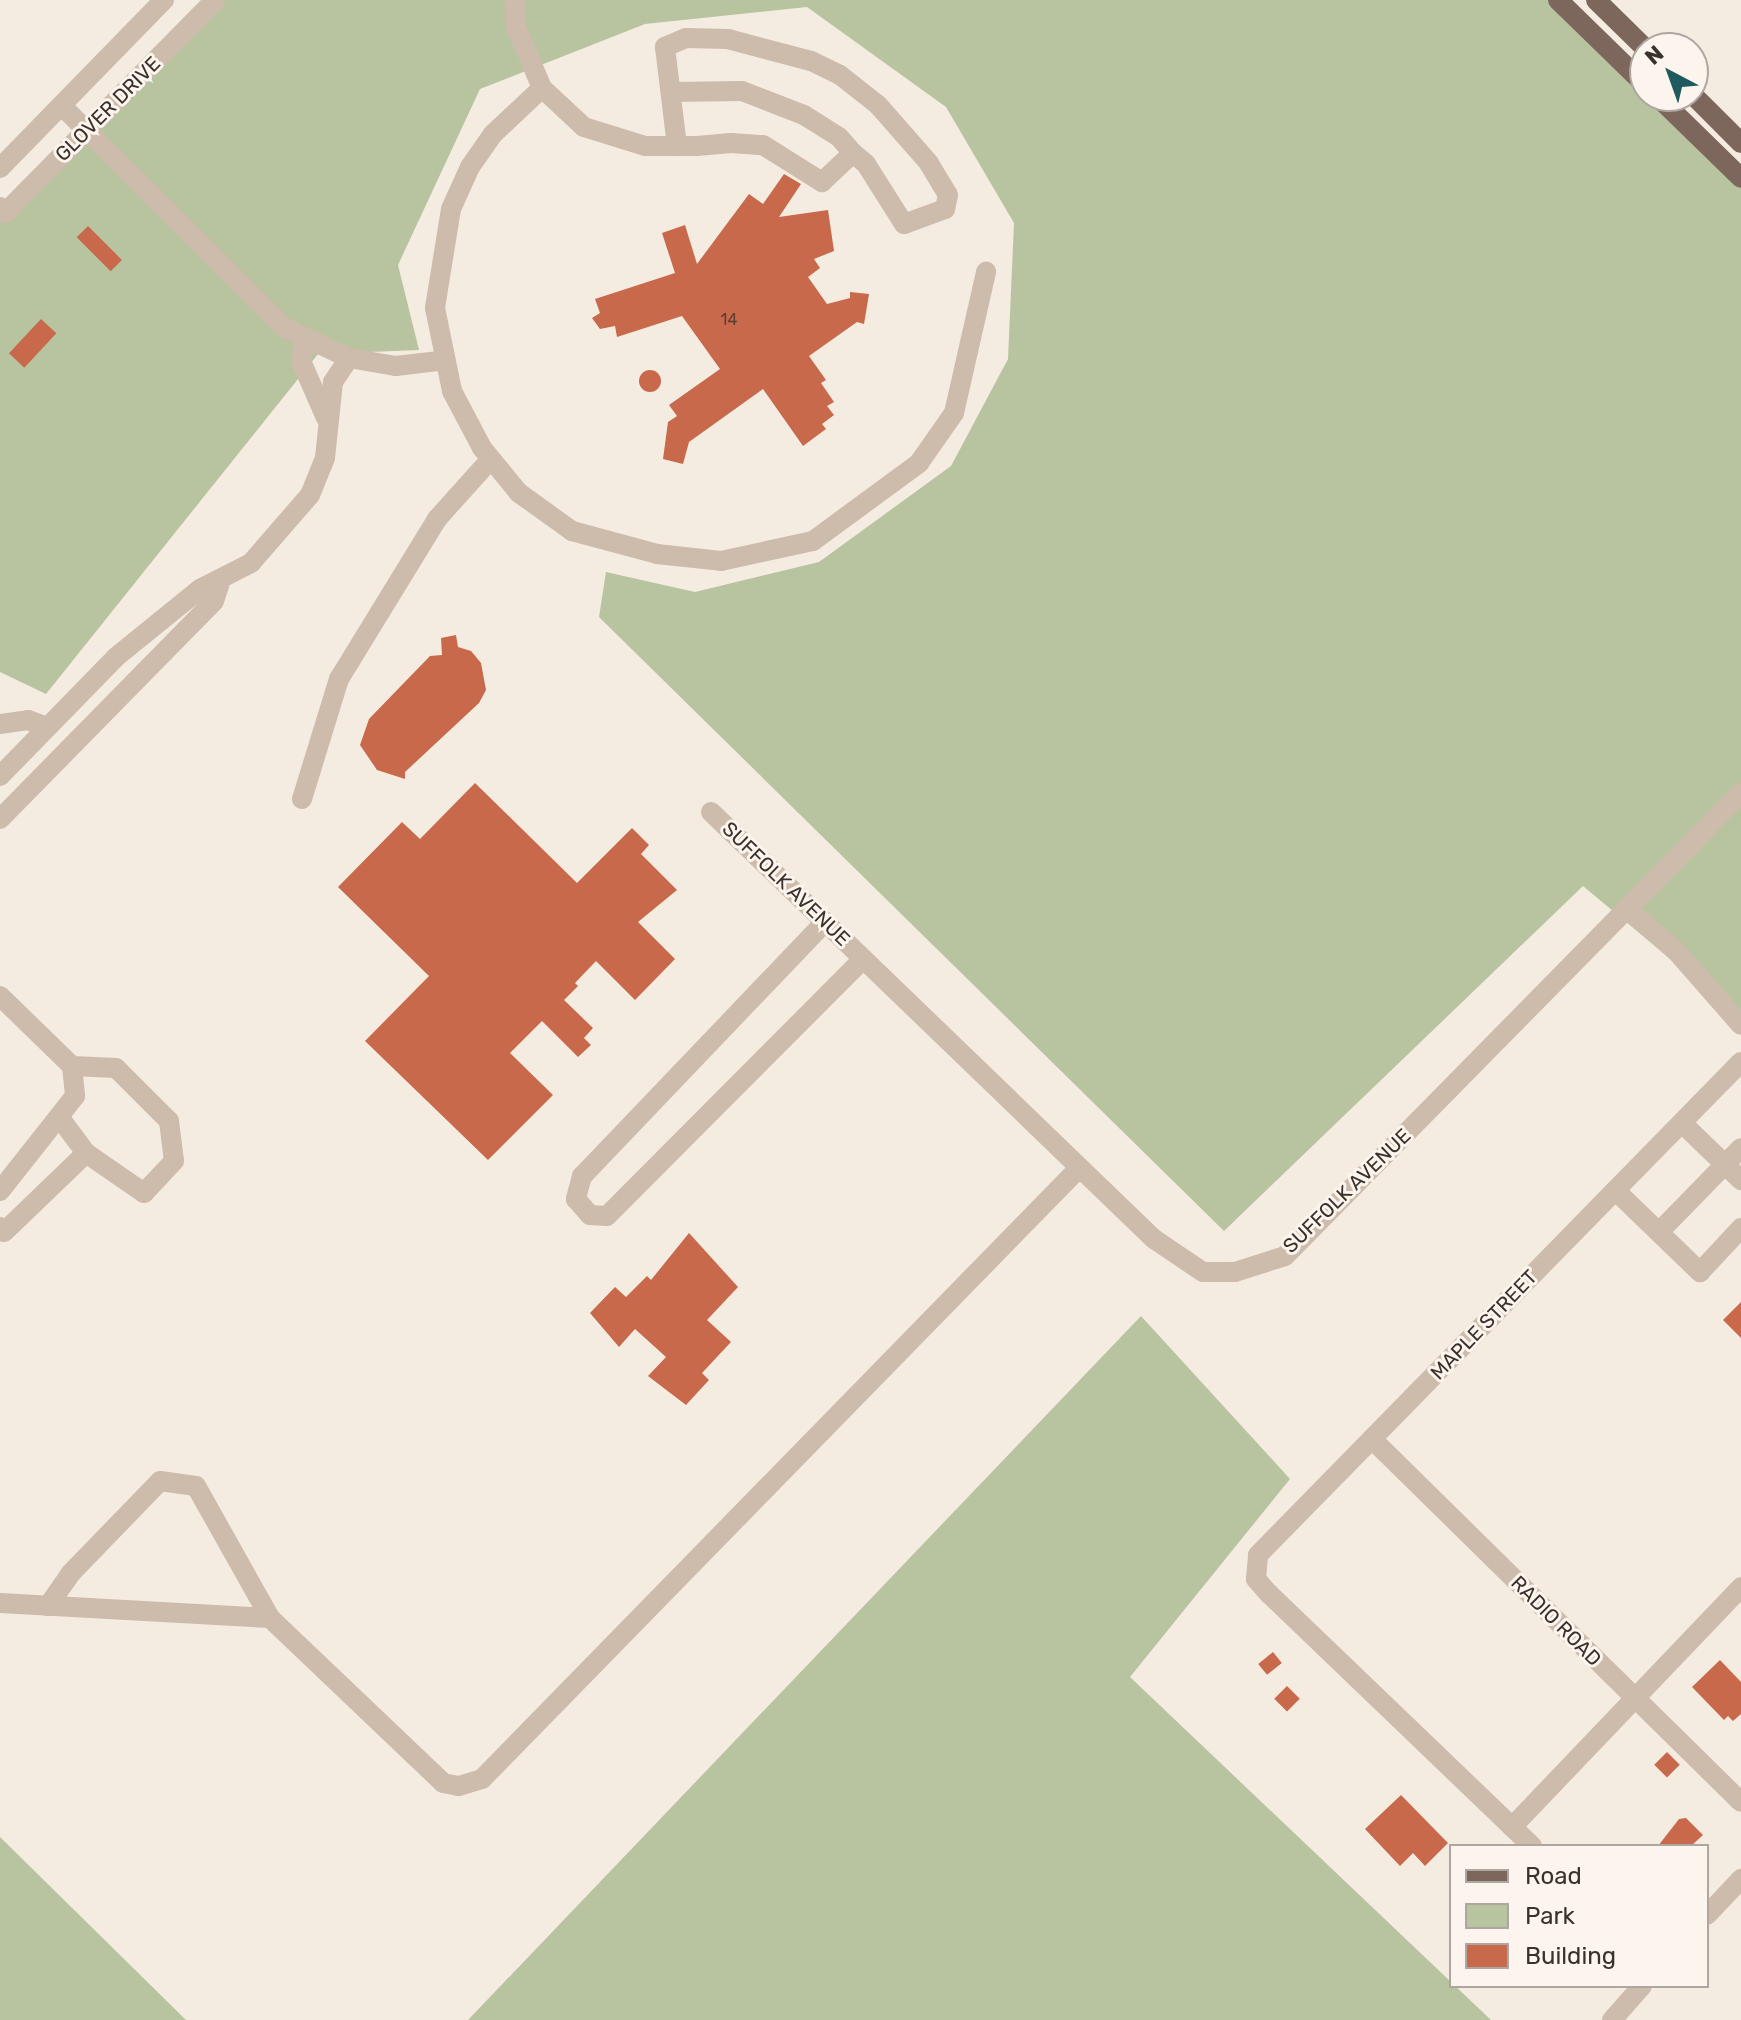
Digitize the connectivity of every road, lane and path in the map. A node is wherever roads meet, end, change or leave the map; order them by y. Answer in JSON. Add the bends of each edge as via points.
{"nodes":[{"id":1,"x":164,"y":0,"type":"edge"},
{"id":2,"x":215,"y":0,"type":"edge"},
{"id":3,"x":515,"y":0,"type":"edge"},
{"id":4,"x":1558,"y":0,"type":"edge"},
{"id":5,"x":1596,"y":0,"type":"edge"},
{"id":6,"x":1629,"y":32,"type":"edge"},
{"id":7,"x":1629,"y":69,"type":"edge"},
{"id":8,"x":542,"y":88,"type":"junction"},
{"id":9,"x":671,"y":92,"type":"junction"},
{"id":10,"x":62,"y":106,"type":"junction"},
{"id":11,"x":1709,"y":111,"type":"edge"},
{"id":12,"x":1673,"y":112,"type":"edge"},
{"id":13,"x":87,"y":131,"type":"junction"},
{"id":14,"x":1741,"y":143,"type":"edge"},
{"id":15,"x":677,"y":146,"type":"junction"},
{"id":16,"x":853,"y":153,"type":"junction"},
{"id":17,"x":0,"y":168,"type":"edge"},
{"id":18,"x":1741,"y":178,"type":"edge"},
{"id":19,"x":0,"y":207,"type":"edge"},
{"id":20,"x":986,"y":272,"type":"dead end"},
{"id":21,"x":305,"y":339,"type":"junction"},
{"id":22,"x":349,"y":358,"type":"junction"},
{"id":23,"x":446,"y":360,"type":"junction"},
{"id":24,"x":329,"y":426,"type":"junction"},
{"id":25,"x":490,"y":460,"type":"junction"},
{"id":26,"x":220,"y":583,"type":"junction"},
{"id":27,"x":0,"y":724,"type":"edge"},
{"id":28,"x":47,"y":727,"type":"junction"},
{"id":29,"x":0,"y":776,"type":"edge"},
{"id":30,"x":1741,"y":793,"type":"edge"},
{"id":31,"x":302,"y":799,"type":"dead end"},
{"id":32,"x":711,"y":812,"type":"dead end"},
{"id":33,"x":0,"y":819,"type":"edge"},
{"id":34,"x":1628,"y":909,"type":"junction"},
{"id":35,"x":825,"y":922,"type":"junction"},
{"id":36,"x":863,"y":959,"type":"junction"},
{"id":37,"x":0,"y":996,"type":"edge"},
{"id":38,"x":1741,"y":1025,"type":"edge"},
{"id":39,"x":1741,"y":1062,"type":"edge"},
{"id":40,"x":72,"y":1066,"type":"junction"},
{"id":41,"x":60,"y":1118,"type":"junction"},
{"id":42,"x":1683,"y":1124,"type":"junction"},
{"id":43,"x":1741,"y":1148,"type":"edge"},
{"id":44,"x":86,"y":1153,"type":"junction"},
{"id":45,"x":1725,"y":1165,"type":"junction"},
{"id":46,"x":1079,"y":1168,"type":"junction"},
{"id":47,"x":1741,"y":1180,"type":"edge"},
{"id":48,"x":0,"y":1191,"type":"edge"},
{"id":49,"x":1616,"y":1191,"type":"junction"},
{"id":50,"x":0,"y":1227,"type":"edge"},
{"id":51,"x":1741,"y":1228,"type":"edge"},
{"id":52,"x":1659,"y":1232,"type":"junction"},
{"id":53,"x":1373,"y":1440,"type":"junction"},
{"id":54,"x":1741,"y":1587,"type":"edge"},
{"id":55,"x":0,"y":1603,"type":"edge"},
{"id":56,"x":48,"y":1606,"type":"junction"},
{"id":57,"x":270,"y":1618,"type":"junction"},
{"id":58,"x":1634,"y":1698,"type":"junction"},
{"id":59,"x":1741,"y":1802,"type":"edge"},
{"id":60,"x":1512,"y":1827,"type":"junction"},
{"id":61,"x":1530,"y":1844,"type":"edge"},
{"id":62,"x":1741,"y":1879,"type":"edge"},
{"id":63,"x":1709,"y":1913,"type":"edge"},
{"id":64,"x":1640,"y":1988,"type":"edge"},
{"id":65,"x":1612,"y":2020,"type":"edge"}],
"edges":[{"from":1,"to":10,"type":"street","name":"GLOVER DRIVE"},
{"from":2,"to":13,"type":"street","name":"GLOVER DRIVE"},
{"from":3,"to":8,"type":"street","via":[[516,27]]},
{"from":4,"to":7,"type":"main road"},
{"from":5,"to":6,"type":"main road"},
{"from":8,"to":15,"type":"street","via":[[584,127],[609,138]]},
{"from":8,"to":23,"type":"street","via":[[493,134],[451,209],[435,308]]},
{"from":9,"to":15,"type":"street"},
{"from":9,"to":16,"type":"street","via":[[742,91],[804,115],[839,137]]},
{"from":9,"to":16,"type":"street","via":[[665,47],[686,38],[728,39],[811,61],[840,75],[878,105],[929,163],[948,195],[945,209],[904,224]]},
{"from":10,"to":13,"type":"street"},
{"from":10,"to":17,"type":"street","name":"GLOVER DRIVE"},
{"from":11,"to":14,"type":"main road"},
{"from":12,"to":18,"type":"main road"},
{"from":13,"to":19,"type":"street","name":"GLOVER DRIVE","via":[[5,213]]},
{"from":13,"to":21,"type":"street","via":[[285,328]]},
{"from":15,"to":16,"type":"street","via":[[763,145],[822,182]]},
{"from":20,"to":25,"type":"street","via":[[954,413],[919,463],[813,541],[721,561],[657,554],[572,531],[519,493]]},
{"from":21,"to":22,"type":"street"},
{"from":21,"to":24,"type":"street","via":[[301,361]]},
{"from":22,"to":23,"type":"street","via":[[396,366]]},
{"from":22,"to":24,"type":"street","via":[[333,382]]},
{"from":23,"to":25,"type":"street","via":[[452,391]]},
{"from":24,"to":26,"type":"street","via":[[325,458],[310,495],[251,563]]},
{"from":25,"to":31,"type":"street","via":[[437,519],[339,679]]},
{"from":26,"to":28,"type":"street","via":[[200,589],[116,657]]},
{"from":26,"to":33,"type":"street","via":[[214,601]]},
{"from":27,"to":28,"type":"street","via":[[28,720]]},
{"from":28,"to":29,"type":"street"},
{"from":30,"to":34,"type":"street","name":"SUFFOLK AVENUE"},
{"from":32,"to":35,"type":"street","name":"SUFFOLK AVENUE"},
{"from":34,"to":38,"type":"street","via":[[1676,951]]},
{"from":34,"to":46,"type":"street","name":"SUFFOLK AVENUE","via":[[1285,1256],[1235,1272],[1203,1272],[1154,1239]]},
{"from":35,"to":36,"type":"street","name":"SUFFOLK AVENUE"},
{"from":35,"to":36,"type":"street","via":[[582,1176],[576,1199],[590,1215],[607,1216]]},
{"from":36,"to":46,"type":"street","name":"SUFFOLK AVENUE"},
{"from":37,"to":40,"type":"street"},
{"from":39,"to":42,"type":"street","name":"MAPLE STREET"},
{"from":40,"to":41,"type":"street","via":[[75,1096]]},
{"from":40,"to":44,"type":"street","via":[[116,1068],[169,1121],[174,1161],[144,1193]]},
{"from":41,"to":44,"type":"street"},
{"from":41,"to":48,"type":"street"},
{"from":42,"to":45,"type":"street"},
{"from":42,"to":49,"type":"street","name":"MAPLE STREET"},
{"from":43,"to":45,"type":"street"},
{"from":44,"to":50,"type":"street","via":[[4,1232]]},
{"from":45,"to":47,"type":"street"},
{"from":45,"to":52,"type":"street"},
{"from":46,"to":57,"type":"street","via":[[482,1779],[459,1786],[443,1783]]},
{"from":49,"to":52,"type":"street"},
{"from":49,"to":53,"type":"street","name":"MAPLE STREET"},
{"from":51,"to":52,"type":"street","via":[[1700,1272]]},
{"from":53,"to":58,"type":"street","name":"RADIO ROAD"},
{"from":53,"to":60,"type":"street","name":"MAPLE STREET","via":[[1258,1555],[1256,1579]]},
{"from":54,"to":58,"type":"street"},
{"from":55,"to":56,"type":"street"},
{"from":56,"to":57,"type":"street"},
{"from":56,"to":57,"type":"street","via":[[70,1574],[160,1481],[196,1486]]},
{"from":58,"to":59,"type":"street","name":"RADIO ROAD"},
{"from":58,"to":60,"type":"street"},
{"from":60,"to":61,"type":"street"},
{"from":62,"to":63,"type":"street"},
{"from":64,"to":65,"type":"street"}]}
